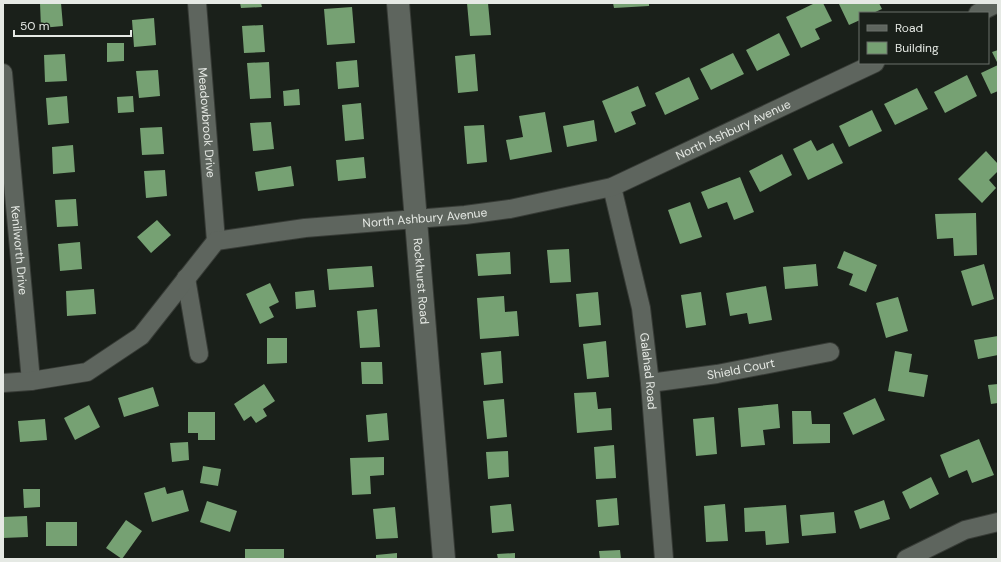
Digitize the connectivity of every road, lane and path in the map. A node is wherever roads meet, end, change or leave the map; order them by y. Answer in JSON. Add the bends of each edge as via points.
{"nodes":[{"id":1,"x":197,"y":3,"type":"edge"},
{"id":2,"x":398,"y":3,"type":"edge"},
{"id":3,"x":998,"y":3,"type":"edge"},
{"id":4,"x":980,"y":12,"type":"edge"},
{"id":5,"x":873,"y":64,"type":"edge"},
{"id":6,"x":3,"y":72,"type":"edge"},
{"id":7,"x":612,"y":187,"type":"junction"},
{"id":8,"x":416,"y":220,"type":"junction"},
{"id":9,"x":216,"y":241,"type":"junction"},
{"id":10,"x":186,"y":278,"type":"junction"},
{"id":11,"x":830,"y":352,"type":"dead end"},
{"id":12,"x":200,"y":354,"type":"dead end"},
{"id":13,"x":31,"y":381,"type":"junction"},
{"id":14,"x":3,"y":383,"type":"edge"},
{"id":15,"x":650,"y":383,"type":"junction"},
{"id":16,"x":998,"y":522,"type":"edge"},
{"id":17,"x":444,"y":559,"type":"edge"},
{"id":18,"x":664,"y":559,"type":"edge"},
{"id":19,"x":906,"y":559,"type":"edge"}],
"edges":[{"from":1,"to":9,"type":"street","name":"Meadowbrook Drive"},
{"from":2,"to":8,"type":"street","name":"Rockhurst Road"},
{"from":3,"to":4,"type":"street"},
{"from":5,"to":7,"type":"street","name":"North Ashbury Avenue"},
{"from":6,"to":13,"type":"street","name":"Kenilworth Drive"},
{"from":7,"to":8,"type":"street","name":"North Ashbury Avenue","via":[[510,209]]},
{"from":7,"to":15,"type":"street","name":"Galahad Road","via":[[641,308]]},
{"from":8,"to":9,"type":"street","name":"North Ashbury Avenue","via":[[305,228]]},
{"from":8,"to":17,"type":"street","name":"Rockhurst Road"},
{"from":9,"to":10,"type":"street"},
{"from":10,"to":12,"type":"street"},
{"from":10,"to":13,"type":"street","via":[[141,336],[86,372]]},
{"from":11,"to":15,"type":"street","name":"Shield Court","via":[[717,374]]},
{"from":13,"to":14,"type":"street"},
{"from":15,"to":18,"type":"street","name":"Galahad Road"},
{"from":16,"to":19,"type":"street","via":[[965,530]]}]}
